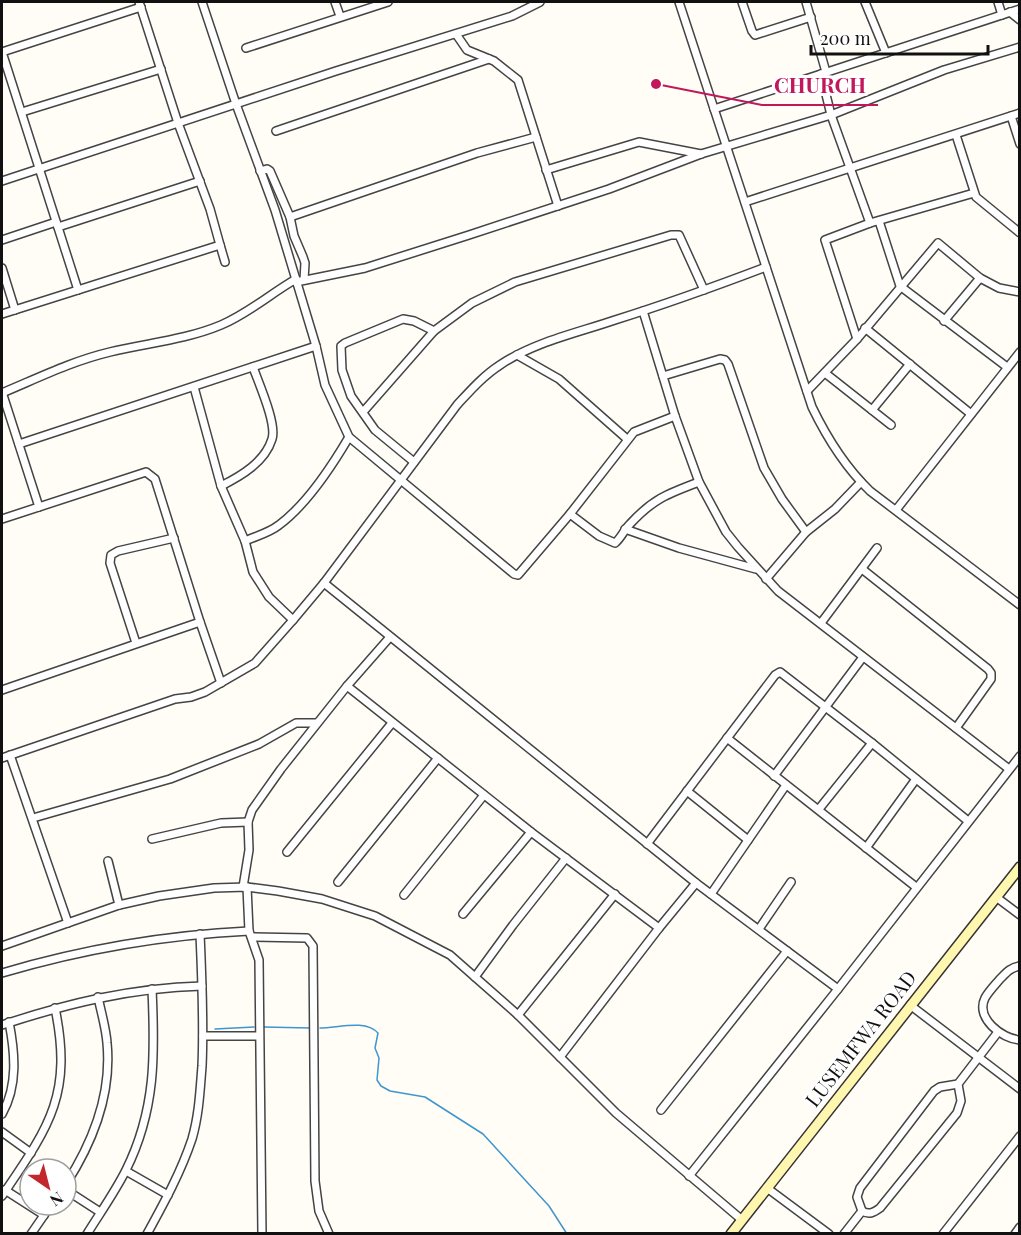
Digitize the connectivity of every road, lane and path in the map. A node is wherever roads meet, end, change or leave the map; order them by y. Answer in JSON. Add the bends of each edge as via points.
{"nodes":[{"id":1,"x":202,"y":2,"type":"edge"},
{"id":2,"x":336,"y":2,"type":"edge"},
{"id":3,"x":388,"y":2,"type":"edge"},
{"id":4,"x":540,"y":2,"type":"edge"},
{"id":5,"x":679,"y":2,"type":"edge"},
{"id":6,"x":742,"y":2,"type":"edge"},
{"id":7,"x":806,"y":2,"type":"edge"},
{"id":8,"x":865,"y":2,"type":"edge"},
{"id":9,"x":998,"y":2,"type":"edge"},
{"id":10,"x":140,"y":4,"type":"edge"},
{"id":11,"x":1020,"y":9,"type":"edge"},
{"id":12,"x":1006,"y":13,"type":"junction"},
{"id":13,"x":340,"y":16,"type":"junction"},
{"id":14,"x":811,"y":17,"type":"junction"},
{"id":15,"x":1020,"y":20,"type":"edge"},
{"id":16,"x":456,"y":34,"type":"junction"},
{"id":17,"x":1020,"y":47,"type":"edge"},
{"id":18,"x":246,"y":48,"type":"dead end"},
{"id":19,"x":2,"y":52,"type":"edge"},
{"id":20,"x":886,"y":53,"type":"junction"},
{"id":21,"x":489,"y":59,"type":"junction"},
{"id":22,"x":161,"y":69,"type":"junction"},
{"id":23,"x":824,"y":73,"type":"junction"},
{"id":24,"x":236,"y":104,"type":"junction"},
{"id":25,"x":714,"y":109,"type":"junction"},
{"id":26,"x":22,"y":112,"type":"junction"},
{"id":27,"x":1020,"y":113,"type":"edge"},
{"id":28,"x":831,"y":115,"type":"junction"},
{"id":29,"x":1011,"y":116,"type":"junction"},
{"id":30,"x":178,"y":123,"type":"junction"},
{"id":31,"x":276,"y":130,"type":"dead end"},
{"id":32,"x":956,"y":135,"type":"junction"},
{"id":33,"x":536,"y":137,"type":"junction"},
{"id":34,"x":1020,"y":144,"type":"edge"},
{"id":35,"x":727,"y":147,"type":"junction"},
{"id":36,"x":701,"y":154,"type":"junction"},
{"id":37,"x":38,"y":169,"type":"junction"},
{"id":38,"x":851,"y":169,"type":"junction"},
{"id":39,"x":546,"y":170,"type":"junction"},
{"id":40,"x":261,"y":171,"type":"junction"},
{"id":41,"x":2,"y":181,"type":"edge"},
{"id":42,"x":200,"y":181,"type":"junction"},
{"id":43,"x":974,"y":193,"type":"junction"},
{"id":44,"x":745,"y":202,"type":"junction"},
{"id":45,"x":558,"y":206,"type":"junction"},
{"id":46,"x":290,"y":217,"type":"junction"},
{"id":47,"x":879,"y":221,"type":"junction"},
{"id":48,"x":870,"y":223,"type":"junction"},
{"id":49,"x":57,"y":224,"type":"junction"},
{"id":50,"x":1020,"y":233,"type":"edge"},
{"id":51,"x":2,"y":240,"type":"edge"},
{"id":52,"x":220,"y":245,"type":"junction"},
{"id":53,"x":225,"y":262,"type":"dead end"},
{"id":54,"x":766,"y":267,"type":"junction"},
{"id":55,"x":2,"y":268,"type":"edge"},
{"id":56,"x":980,"y":278,"type":"junction"},
{"id":57,"x":299,"y":280,"type":"junction"},
{"id":58,"x":900,"y":286,"type":"junction"},
{"id":59,"x":78,"y":290,"type":"junction"},
{"id":60,"x":704,"y":290,"type":"junction"},
{"id":61,"x":1020,"y":292,"type":"edge"},
{"id":62,"x":15,"y":310,"type":"junction"},
{"id":63,"x":643,"y":311,"type":"junction"},
{"id":64,"x":2,"y":314,"type":"edge"},
{"id":65,"x":944,"y":321,"type":"junction"},
{"id":66,"x":865,"y":328,"type":"junction"},
{"id":67,"x":434,"y":331,"type":"junction"},
{"id":68,"x":857,"y":339,"type":"junction"},
{"id":69,"x":316,"y":346,"type":"junction"},
{"id":70,"x":1019,"y":352,"type":"edge"},
{"id":71,"x":517,"y":355,"type":"junction"},
{"id":72,"x":910,"y":364,"type":"junction"},
{"id":73,"x":254,"y":367,"type":"junction"},
{"id":74,"x":1007,"y":367,"type":"junction"},
{"id":75,"x":825,"y":373,"type":"junction"},
{"id":76,"x":663,"y":376,"type":"junction"},
{"id":77,"x":194,"y":387,"type":"junction"},
{"id":78,"x":807,"y":391,"type":"junction"},
{"id":79,"x":2,"y":392,"type":"edge"},
{"id":80,"x":872,"y":410,"type":"junction"},
{"id":81,"x":363,"y":412,"type":"junction"},
{"id":82,"x":970,"y":414,"type":"junction"},
{"id":83,"x":675,"y":416,"type":"junction"},
{"id":84,"x":891,"y":425,"type":"dead end"},
{"id":85,"x":349,"y":437,"type":"junction"},
{"id":86,"x":627,"y":439,"type":"junction"},
{"id":87,"x":19,"y":444,"type":"junction"},
{"id":88,"x":414,"y":462,"type":"junction"},
{"id":89,"x":400,"y":480,"type":"junction"},
{"id":90,"x":699,"y":482,"type":"junction"},
{"id":91,"x":861,"y":482,"type":"junction"},
{"id":92,"x":221,"y":486,"type":"junction"},
{"id":93,"x":39,"y":507,"type":"junction"},
{"id":94,"x":896,"y":510,"type":"junction"},
{"id":95,"x":570,"y":514,"type":"junction"},
{"id":96,"x":2,"y":519,"type":"edge"},
{"id":97,"x":625,"y":529,"type":"junction"},
{"id":98,"x":806,"y":532,"type":"junction"},
{"id":99,"x":174,"y":538,"type":"junction"},
{"id":100,"x":245,"y":541,"type":"junction"},
{"id":101,"x":877,"y":548,"type":"dead end"},
{"id":102,"x":756,"y":569,"type":"junction"},
{"id":103,"x":862,"y":569,"type":"junction"},
{"id":104,"x":766,"y":579,"type":"junction"},
{"id":105,"x":324,"y":582,"type":"junction"},
{"id":106,"x":1020,"y":604,"type":"edge"},
{"id":107,"x":293,"y":620,"type":"junction"},
{"id":108,"x":200,"y":622,"type":"junction"},
{"id":109,"x":821,"y":623,"type":"junction"},
{"id":110,"x":390,"y":638,"type":"junction"},
{"id":111,"x":136,"y":643,"type":"junction"},
{"id":112,"x":863,"y":657,"type":"junction"},
{"id":113,"x":221,"y":683,"type":"junction"},
{"id":114,"x":347,"y":686,"type":"junction"},
{"id":115,"x":2,"y":690,"type":"edge"},
{"id":116,"x":826,"y":708,"type":"junction"},
{"id":117,"x":317,"y":723,"type":"junction"},
{"id":118,"x":393,"y":723,"type":"junction"},
{"id":119,"x":956,"y":728,"type":"junction"},
{"id":120,"x":727,"y":738,"type":"junction"},
{"id":121,"x":872,"y":743,"type":"junction"},
{"id":122,"x":10,"y":755,"type":"junction"},
{"id":123,"x":1020,"y":756,"type":"edge"},
{"id":124,"x":2,"y":758,"type":"edge"},
{"id":125,"x":438,"y":758,"type":"junction"},
{"id":126,"x":1009,"y":770,"type":"junction"},
{"id":127,"x":774,"y":776,"type":"junction"},
{"id":128,"x":916,"y":779,"type":"junction"},
{"id":129,"x":786,"y":785,"type":"junction"},
{"id":130,"x":687,"y":791,"type":"junction"},
{"id":131,"x":484,"y":795,"type":"junction"},
{"id":132,"x":819,"y":809,"type":"junction"},
{"id":133,"x":33,"y":818,"type":"junction"},
{"id":134,"x":968,"y":821,"type":"junction"},
{"id":135,"x":249,"y":822,"type":"junction"},
{"id":136,"x":531,"y":832,"type":"junction"},
{"id":137,"x":152,"y":839,"type":"dead end"},
{"id":138,"x":748,"y":840,"type":"junction"},
{"id":139,"x":647,"y":844,"type":"junction"},
{"id":140,"x":866,"y":848,"type":"junction"},
{"id":141,"x":287,"y":852,"type":"dead end"},
{"id":142,"x":566,"y":858,"type":"junction"},
{"id":143,"x":108,"y":861,"type":"dead end"},
{"id":144,"x":1020,"y":867,"type":"edge"},
{"id":145,"x":338,"y":882,"type":"dead end"},
{"id":146,"x":791,"y":882,"type":"dead end"},
{"id":147,"x":696,"y":883,"type":"junction"},
{"id":148,"x":245,"y":887,"type":"junction"},
{"id":149,"x":916,"y":887,"type":"junction"},
{"id":150,"x":615,"y":894,"type":"junction"},
{"id":151,"x":711,"y":894,"type":"junction"},
{"id":152,"x":404,"y":895,"type":"dead end"},
{"id":153,"x":996,"y":897,"type":"junction"},
{"id":154,"x":119,"y":905,"type":"junction"},
{"id":155,"x":464,"y":914,"type":"dead end"},
{"id":156,"x":1020,"y":915,"type":"edge"},
{"id":157,"x":68,"y":923,"type":"junction"},
{"id":158,"x":659,"y":928,"type":"junction"},
{"id":159,"x":759,"y":930,"type":"junction"},
{"id":160,"x":200,"y":934,"type":"junction"},
{"id":161,"x":251,"y":934,"type":"junction"},
{"id":162,"x":2,"y":946,"type":"edge"},
{"id":163,"x":787,"y":951,"type":"junction"},
{"id":164,"x":1020,"y":966,"type":"edge"},
{"id":165,"x":2,"y":973,"type":"edge"},
{"id":166,"x":474,"y":977,"type":"junction"},
{"id":167,"x":202,"y":986,"type":"junction"},
{"id":168,"x":152,"y":989,"type":"junction"},
{"id":169,"x":838,"y":989,"type":"junction"},
{"id":170,"x":98,"y":997,"type":"junction"},
{"id":171,"x":910,"y":1005,"type":"junction"},
{"id":172,"x":55,"y":1008,"type":"junction"},
{"id":173,"x":518,"y":1015,"type":"junction"},
{"id":174,"x":5,"y":1023,"type":"edge"},
{"id":175,"x":998,"y":1032,"type":"junction"},
{"id":176,"x":203,"y":1036,"type":"junction"},
{"id":177,"x":259,"y":1036,"type":"junction"},
{"id":178,"x":1020,"y":1040,"type":"edge"},
{"id":179,"x":560,"y":1057,"type":"junction"},
{"id":180,"x":980,"y":1057,"type":"junction"},
{"id":181,"x":958,"y":1084,"type":"junction"},
{"id":182,"x":1020,"y":1089,"type":"edge"},
{"id":183,"x":661,"y":1110,"type":"dead end"},
{"id":184,"x":2,"y":1114,"type":"edge"},
{"id":185,"x":2,"y":1132,"type":"edge"},
{"id":186,"x":1020,"y":1136,"type":"edge"},
{"id":187,"x":31,"y":1153,"type":"junction"},
{"id":188,"x":78,"y":1163,"type":"edge"},
{"id":189,"x":126,"y":1171,"type":"junction"},
{"id":190,"x":689,"y":1176,"type":"junction"},
{"id":191,"x":767,"y":1188,"type":"junction"},
{"id":192,"x":3,"y":1193,"type":"edge"},
{"id":193,"x":168,"y":1195,"type":"junction"},
{"id":194,"x":78,"y":1198,"type":"edge"},
{"id":195,"x":18,"y":1201,"type":"edge"},
{"id":196,"x":862,"y":1211,"type":"junction"},
{"id":197,"x":100,"y":1212,"type":"junction"},
{"id":198,"x":43,"y":1217,"type":"edge"},
{"id":199,"x":742,"y":1220,"type":"junction"},
{"id":200,"x":820,"y":1227,"type":"junction"},
{"id":201,"x":1020,"y":1227,"type":"edge"},
{"id":202,"x":31,"y":1233,"type":"edge"},
{"id":203,"x":87,"y":1233,"type":"edge"},
{"id":204,"x":147,"y":1233,"type":"edge"},
{"id":205,"x":262,"y":1233,"type":"edge"},
{"id":206,"x":329,"y":1233,"type":"edge"},
{"id":207,"x":731,"y":1233,"type":"edge"},
{"id":208,"x":815,"y":1233,"type":"edge"},
{"id":209,"x":829,"y":1233,"type":"edge"},
{"id":210,"x":844,"y":1233,"type":"edge"},
{"id":211,"x":943,"y":1233,"type":"edge"},
{"id":212,"x":1015,"y":1233,"type":"edge"}],
"edges":[{"from":1,"to":24,"type":"street"},
{"from":2,"to":13,"type":"street"},
{"from":3,"to":13,"type":"street"},
{"from":4,"to":16,"type":"street","via":[[520,14]]},
{"from":5,"to":25,"type":"street"},
{"from":6,"to":14,"type":"street","via":[[755,34]]},
{"from":7,"to":14,"type":"street"},
{"from":8,"to":20,"type":"street"},
{"from":9,"to":12,"type":"street"},
{"from":10,"to":19,"type":"street"},
{"from":10,"to":22,"type":"street"},
{"from":11,"to":12,"type":"street"},
{"from":12,"to":15,"type":"street"},
{"from":12,"to":20,"type":"street"},
{"from":13,"to":18,"type":"street"},
{"from":14,"to":23,"type":"street"},
{"from":16,"to":21,"type":"street","via":[[467,50]]},
{"from":16,"to":24,"type":"street"},
{"from":17,"to":28,"type":"street","via":[[944,70]]},
{"from":19,"to":26,"type":"street"},
{"from":20,"to":23,"type":"street"},
{"from":21,"to":31,"type":"street"},
{"from":21,"to":33,"type":"street","via":[[518,81]]},
{"from":22,"to":26,"type":"street"},
{"from":22,"to":30,"type":"street"},
{"from":23,"to":25,"type":"street"},
{"from":23,"to":28,"type":"street"},
{"from":24,"to":30,"type":"street"},
{"from":24,"to":40,"type":"street"},
{"from":25,"to":35,"type":"street"},
{"from":26,"to":37,"type":"street"},
{"from":27,"to":29,"type":"street"},
{"from":28,"to":35,"type":"street"},
{"from":28,"to":38,"type":"street"},
{"from":29,"to":32,"type":"street"},
{"from":29,"to":34,"type":"street"},
{"from":30,"to":37,"type":"street"},
{"from":30,"to":42,"type":"street"},
{"from":32,"to":38,"type":"street"},
{"from":32,"to":43,"type":"street"},
{"from":33,"to":39,"type":"street"},
{"from":33,"to":46,"type":"street","via":[[477,153]]},
{"from":35,"to":36,"type":"street"},
{"from":35,"to":44,"type":"street"},
{"from":36,"to":39,"type":"street","via":[[639,142]]},
{"from":36,"to":45,"type":"street"},
{"from":37,"to":41,"type":"street"},
{"from":37,"to":49,"type":"street"},
{"from":38,"to":44,"type":"street"},
{"from":38,"to":48,"type":"street"},
{"from":39,"to":45,"type":"street"},
{"from":40,"to":46,"type":"street","via":[[270,171]]},
{"from":40,"to":57,"type":"street"},
{"from":42,"to":49,"type":"street"},
{"from":42,"to":52,"type":"street"},
{"from":43,"to":47,"type":"street"},
{"from":43,"to":50,"type":"street","via":[[982,204]]},
{"from":44,"to":54,"type":"street"},
{"from":45,"to":57,"type":"street","via":[[385,262]]},
{"from":46,"to":57,"type":"street","via":[[305,263]]},
{"from":47,"to":48,"type":"street"},
{"from":47,"to":58,"type":"street"},
{"from":48,"to":68,"type":"street","via":[[825,240]]},
{"from":49,"to":51,"type":"street"},
{"from":49,"to":59,"type":"street"},
{"from":52,"to":53,"type":"street"},
{"from":52,"to":59,"type":"street"},
{"from":54,"to":60,"type":"street"},
{"from":54,"to":78,"type":"street"},
{"from":55,"to":62,"type":"street"},
{"from":56,"to":58,"type":"street","via":[[938,243]]},
{"from":56,"to":61,"type":"street","via":[[999,288]]},
{"from":56,"to":65,"type":"street"},
{"from":57,"to":69,"type":"street"},
{"from":57,"to":79,"type":"street","via":[[220,325],[171,341],[95,356]]},
{"from":58,"to":65,"type":"street"},
{"from":58,"to":66,"type":"street"},
{"from":59,"to":62,"type":"street"},
{"from":60,"to":63,"type":"street"},
{"from":60,"to":67,"type":"street","via":[[679,235],[671,235],[498,289]]},
{"from":62,"to":64,"type":"street"},
{"from":63,"to":71,"type":"street"},
{"from":63,"to":76,"type":"street"},
{"from":65,"to":74,"type":"street"},
{"from":66,"to":68,"type":"street"},
{"from":66,"to":72,"type":"street"},
{"from":67,"to":81,"type":"street"},
{"from":67,"to":81,"type":"street","via":[[403,319],[341,346],[346,384]]},
{"from":68,"to":75,"type":"street"},
{"from":69,"to":73,"type":"street"},
{"from":69,"to":85,"type":"street","via":[[331,402]]},
{"from":70,"to":74,"type":"street"},
{"from":71,"to":86,"type":"street","via":[[559,379]]},
{"from":71,"to":88,"type":"street","via":[[475,385]]},
{"from":72,"to":80,"type":"street"},
{"from":72,"to":82,"type":"street"},
{"from":73,"to":77,"type":"street"},
{"from":73,"to":92,"type":"street","via":[[272,426],[272,439],[246,472]]},
{"from":74,"to":82,"type":"street"},
{"from":75,"to":78,"type":"street"},
{"from":75,"to":80,"type":"street"},
{"from":76,"to":83,"type":"street"},
{"from":76,"to":98,"type":"street","via":[[720,359],[728,364],[764,468]]},
{"from":77,"to":87,"type":"street"},
{"from":77,"to":92,"type":"street"},
{"from":78,"to":91,"type":"street","via":[[832,445]]},
{"from":79,"to":87,"type":"street"},
{"from":80,"to":84,"type":"street"},
{"from":81,"to":88,"type":"street","via":[[375,430]]},
{"from":82,"to":94,"type":"street"},
{"from":83,"to":86,"type":"street","via":[[638,429]]},
{"from":83,"to":90,"type":"street"},
{"from":85,"to":89,"type":"street"},
{"from":85,"to":100,"type":"street","via":[[318,484],[284,521]]},
{"from":86,"to":95,"type":"street"},
{"from":87,"to":93,"type":"street"},
{"from":88,"to":89,"type":"street"},
{"from":89,"to":95,"type":"street","via":[[518,575]]},
{"from":89,"to":105,"type":"street"},
{"from":90,"to":97,"type":"street","via":[[659,498]]},
{"from":90,"to":102,"type":"street","via":[[726,532]]},
{"from":91,"to":94,"type":"street"},
{"from":91,"to":98,"type":"street"},
{"from":92,"to":100,"type":"street"},
{"from":93,"to":96,"type":"street"},
{"from":93,"to":99,"type":"street","via":[[146,472],[155,479]]},
{"from":94,"to":106,"type":"street"},
{"from":95,"to":97,"type":"street","via":[[612,543],[618,541]]},
{"from":97,"to":102,"type":"street"},
{"from":98,"to":104,"type":"street"},
{"from":99,"to":108,"type":"street"},
{"from":99,"to":111,"type":"street","via":[[111,555]]},
{"from":100,"to":107,"type":"street","via":[[261,586]]},
{"from":101,"to":103,"type":"street"},
{"from":102,"to":104,"type":"street"},
{"from":103,"to":109,"type":"street"},
{"from":103,"to":119,"type":"street","via":[[992,673]]},
{"from":104,"to":109,"type":"street"},
{"from":105,"to":107,"type":"street"},
{"from":105,"to":110,"type":"street"},
{"from":107,"to":113,"type":"street","via":[[255,663]]},
{"from":108,"to":111,"type":"street"},
{"from":108,"to":113,"type":"street"},
{"from":109,"to":112,"type":"street"},
{"from":110,"to":114,"type":"street"},
{"from":110,"to":139,"type":"street"},
{"from":111,"to":115,"type":"street"},
{"from":112,"to":116,"type":"street"},
{"from":112,"to":119,"type":"street"},
{"from":113,"to":122,"type":"street","via":[[191,697]]},
{"from":114,"to":117,"type":"street"},
{"from":114,"to":118,"type":"street"},
{"from":116,"to":120,"type":"street","via":[[780,672]]},
{"from":116,"to":121,"type":"street"},
{"from":116,"to":127,"type":"street"},
{"from":117,"to":133,"type":"street","via":[[296,723],[259,744],[170,779]]},
{"from":117,"to":135,"type":"street","via":[[258,801]]},
{"from":118,"to":125,"type":"street"},
{"from":118,"to":141,"type":"street"},
{"from":119,"to":126,"type":"street"},
{"from":120,"to":127,"type":"street"},
{"from":120,"to":130,"type":"street"},
{"from":121,"to":128,"type":"street"},
{"from":121,"to":132,"type":"street"},
{"from":122,"to":124,"type":"street"},
{"from":122,"to":133,"type":"street"},
{"from":123,"to":126,"type":"street"},
{"from":125,"to":131,"type":"street"},
{"from":125,"to":145,"type":"street"},
{"from":126,"to":134,"type":"street"},
{"from":127,"to":129,"type":"street"},
{"from":128,"to":134,"type":"street"},
{"from":128,"to":140,"type":"street"},
{"from":129,"to":132,"type":"street"},
{"from":129,"to":138,"type":"street"},
{"from":130,"to":138,"type":"street"},
{"from":130,"to":139,"type":"street"},
{"from":131,"to":136,"type":"street"},
{"from":131,"to":152,"type":"street"},
{"from":132,"to":140,"type":"street"},
{"from":133,"to":157,"type":"street"},
{"from":134,"to":149,"type":"street"},
{"from":135,"to":137,"type":"street","via":[[221,823]]},
{"from":135,"to":148,"type":"street"},
{"from":136,"to":142,"type":"street"},
{"from":136,"to":155,"type":"street"},
{"from":138,"to":151,"type":"street"},
{"from":139,"to":147,"type":"street"},
{"from":140,"to":149,"type":"street"},
{"from":142,"to":150,"type":"street"},
{"from":142,"to":166,"type":"street"},
{"from":143,"to":154,"type":"street"},
{"from":144,"to":153,"type":"street","name":"LUSEMFWA ROAD"},
{"from":146,"to":159,"type":"street"},
{"from":147,"to":151,"type":"street"},
{"from":147,"to":158,"type":"street"},
{"from":148,"to":154,"type":"street","via":[[192,890]]},
{"from":148,"to":161,"type":"street"},
{"from":148,"to":166,"type":"street","via":[[322,899],[375,916],[450,955]]},
{"from":149,"to":169,"type":"street"},
{"from":150,"to":158,"type":"street"},
{"from":150,"to":173,"type":"street"},
{"from":151,"to":159,"type":"street"},
{"from":153,"to":156,"type":"street"},
{"from":153,"to":171,"type":"street","name":"LUSEMFWA ROAD"},
{"from":154,"to":157,"type":"street"},
{"from":157,"to":162,"type":"street"},
{"from":158,"to":179,"type":"street"},
{"from":159,"to":163,"type":"street"},
{"from":160,"to":161,"type":"street"},
{"from":160,"to":165,"type":"street","via":[[103,947]]},
{"from":160,"to":167,"type":"street"},
{"from":161,"to":177,"type":"street","via":[[259,960]]},
{"from":161,"to":206,"type":"street","via":[[307,938],[313,946],[315,1181],[319,1211]]},
{"from":163,"to":169,"type":"street"},
{"from":163,"to":183,"type":"street"},
{"from":164,"to":175,"type":"street","via":[[1005,974],[984,999],[984,1011]]},
{"from":166,"to":173,"type":"street"},
{"from":167,"to":168,"type":"street"},
{"from":167,"to":176,"type":"street"},
{"from":168,"to":170,"type":"street"},
{"from":168,"to":189,"type":"street","via":[[150,1104]]},
{"from":169,"to":190,"type":"street"},
{"from":170,"to":172,"type":"street"},
{"from":170,"to":188,"type":"street","via":[[107,1044],[103,1103]]},
{"from":171,"to":180,"type":"street"},
{"from":171,"to":191,"type":"street","name":"LUSEMFWA ROAD"},
{"from":172,"to":174,"type":"street"},
{"from":172,"to":187,"type":"street","via":[[62,1057],[58,1090],[48,1123]]},
{"from":173,"to":179,"type":"street"},
{"from":174,"to":184,"type":"street","via":[[14,1059],[11,1093]]},
{"from":175,"to":178,"type":"street"},
{"from":175,"to":180,"type":"street"},
{"from":176,"to":177,"type":"street"},
{"from":176,"to":193,"type":"street","via":[[200,1105],[186,1154]]},
{"from":177,"to":205,"type":"street"},
{"from":179,"to":190,"type":"street","via":[[616,1113]]},
{"from":180,"to":181,"type":"street"},
{"from":180,"to":182,"type":"street"},
{"from":181,"to":196,"type":"street","via":[[934,1091],[860,1188],[857,1197]]},
{"from":181,"to":196,"type":"street","via":[[961,1101],[957,1113],[880,1208],[874,1213]]},
{"from":185,"to":187,"type":"street"},
{"from":186,"to":211,"type":"street"},
{"from":187,"to":192,"type":"street"},
{"from":189,"to":193,"type":"street"},
{"from":189,"to":197,"type":"street"},
{"from":190,"to":199,"type":"street"},
{"from":191,"to":199,"type":"street","name":"LUSEMFWA ROAD"},
{"from":191,"to":200,"type":"street"},
{"from":192,"to":195,"type":"street"},
{"from":193,"to":204,"type":"street"},
{"from":194,"to":197,"type":"street"},
{"from":196,"to":210,"type":"street"},
{"from":197,"to":203,"type":"street"},
{"from":198,"to":202,"type":"street"},
{"from":199,"to":207,"type":"street","name":"LUSEMFWA ROAD"},
{"from":200,"to":208,"type":"street"},
{"from":200,"to":209,"type":"street"},
{"from":201,"to":212,"type":"street"}]}
